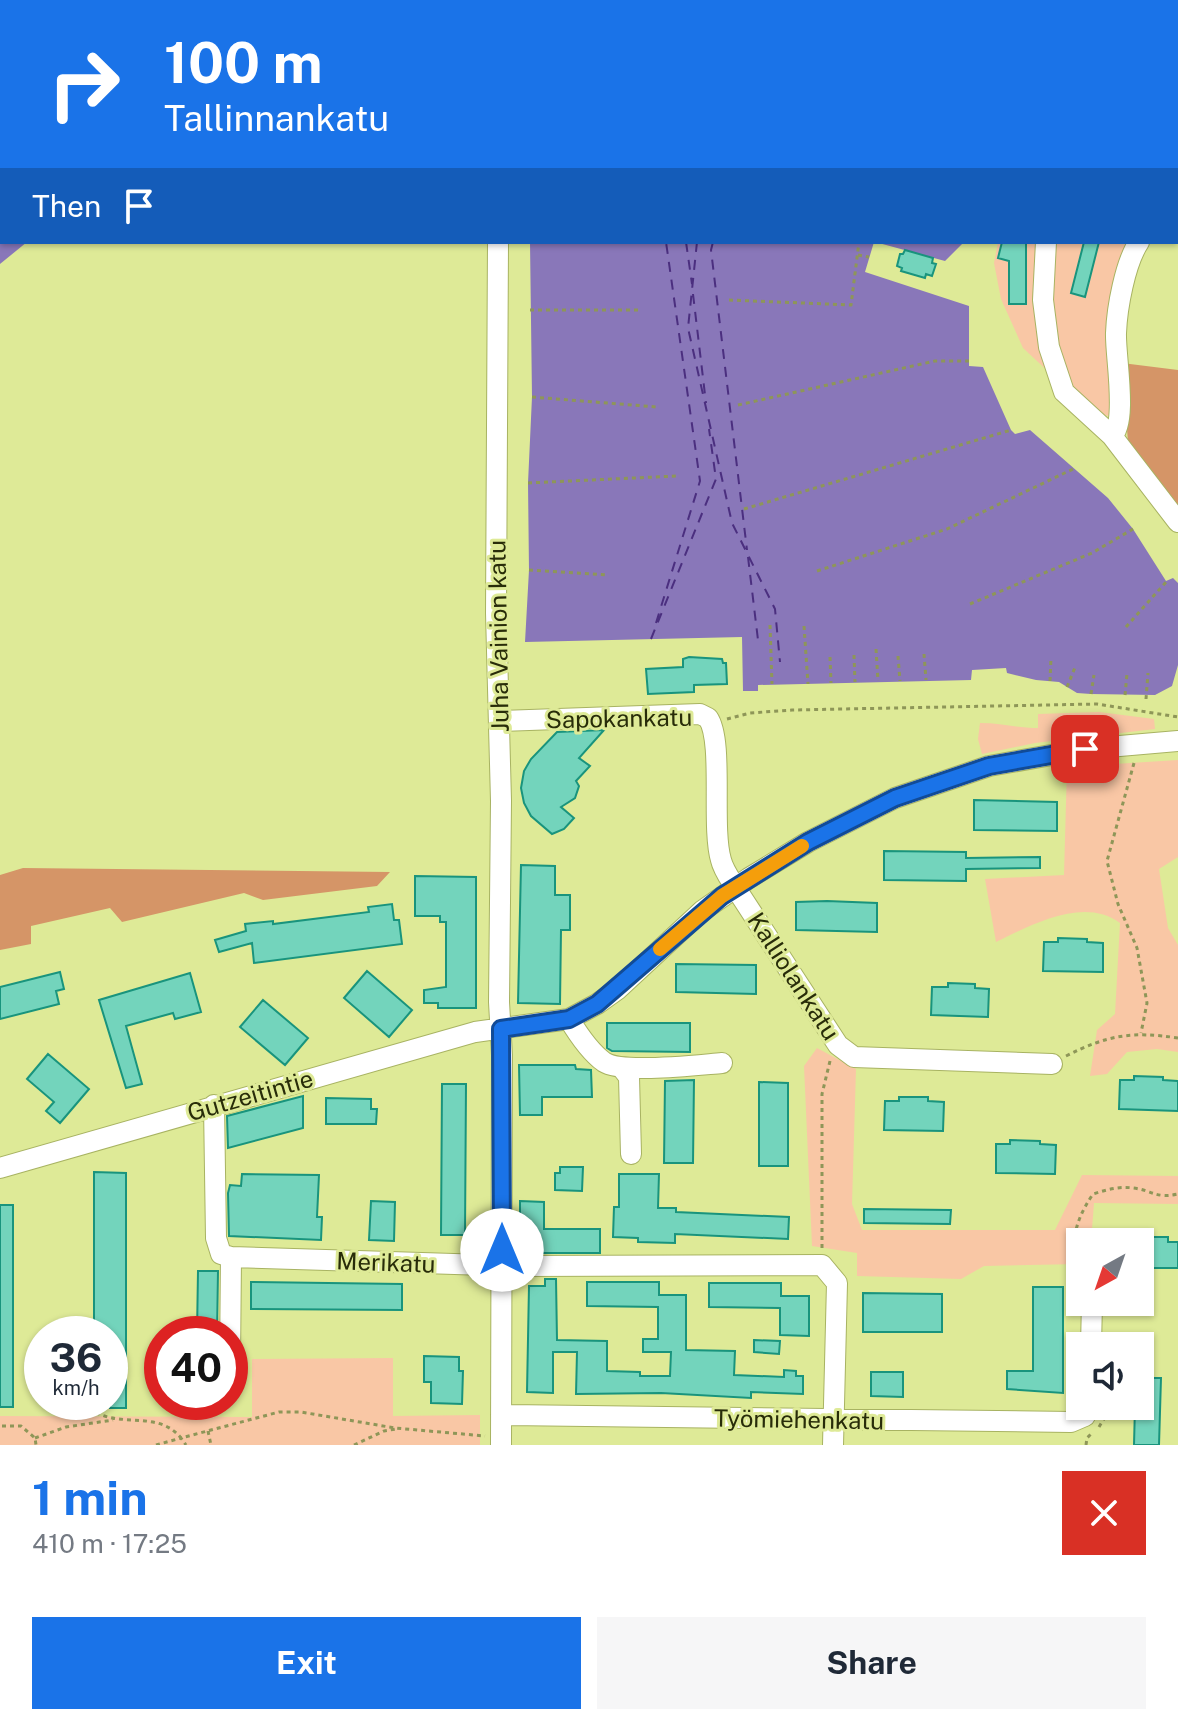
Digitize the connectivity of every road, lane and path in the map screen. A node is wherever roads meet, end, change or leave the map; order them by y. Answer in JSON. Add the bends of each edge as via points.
{"nodes":[{"id":1,"x":498,"y":244,"type":"edge"},
{"id":2,"x":859,"y":244,"type":"edge"},
{"id":3,"x":1046,"y":244,"type":"edge"},
{"id":4,"x":1138,"y":244,"type":"edge"},
{"id":5,"x":858,"y":255,"type":"junction"},
{"id":6,"x":869,"y":257,"type":"dead end"},
{"id":7,"x":729,"y":300,"type":"dead end"},
{"id":8,"x":530,"y":310,"type":"dead end"},
{"id":9,"x":640,"y":310,"type":"dead end"},
{"id":10,"x":969,"y":361,"type":"dead end"},
{"id":11,"x":532,"y":397,"type":"dead end"},
{"id":12,"x":738,"y":405,"type":"dead end"},
{"id":13,"x":657,"y":407,"type":"dead end"},
{"id":14,"x":1011,"y":430,"type":"dead end"},
{"id":15,"x":1112,"y":436,"type":"junction"},
{"id":16,"x":1073,"y":469,"type":"dead end"},
{"id":17,"x":676,"y":476,"type":"dead end"},
{"id":18,"x":528,"y":483,"type":"dead end"},
{"id":19,"x":744,"y":509,"type":"dead end"},
{"id":20,"x":1178,"y":522,"type":"edge"},
{"id":21,"x":1133,"y":529,"type":"dead end"},
{"id":22,"x":529,"y":570,"type":"dead end"},
{"id":23,"x":817,"y":571,"type":"dead end"},
{"id":24,"x":608,"y":575,"type":"dead end"},
{"id":25,"x":1166,"y":582,"type":"dead end"},
{"id":26,"x":970,"y":604,"type":"dead end"},
{"id":27,"x":770,"y":625,"type":"dead end"},
{"id":28,"x":804,"y":626,"type":"dead end"},
{"id":29,"x":1126,"y":627,"type":"dead end"},
{"id":30,"x":876,"y":649,"type":"dead end"},
{"id":31,"x":924,"y":654,"type":"dead end"},
{"id":32,"x":854,"y":655,"type":"dead end"},
{"id":33,"x":898,"y":656,"type":"dead end"},
{"id":34,"x":830,"y":657,"type":"dead end"},
{"id":35,"x":1051,"y":658,"type":"dead end"},
{"id":36,"x":1076,"y":665,"type":"dead end"},
{"id":37,"x":1148,"y":673,"type":"dead end"},
{"id":38,"x":1127,"y":674,"type":"dead end"},
{"id":39,"x":1094,"y":675,"type":"dead end"},
{"id":40,"x":926,"y":680,"type":"dead end"},
{"id":41,"x":878,"y":681,"type":"dead end"},
{"id":42,"x":900,"y":681,"type":"dead end"},
{"id":43,"x":1050,"y":681,"type":"dead end"},
{"id":44,"x":855,"y":682,"type":"dead end"},
{"id":45,"x":831,"y":683,"type":"dead end"},
{"id":46,"x":772,"y":684,"type":"dead end"},
{"id":47,"x":808,"y":684,"type":"dead end"},
{"id":48,"x":1067,"y":687,"type":"dead end"},
{"id":49,"x":1091,"y":694,"type":"dead end"},
{"id":50,"x":1125,"y":695,"type":"dead end"},
{"id":51,"x":1146,"y":699,"type":"dead end"},
{"id":52,"x":1178,"y":717,"type":"edge"},
{"id":53,"x":499,"y":721,"type":"junction"},
{"id":54,"x":712,"y":724,"type":"junction"},
{"id":55,"x":1178,"y":741,"type":"edge"},
{"id":56,"x":1141,"y":745,"type":"junction"},
{"id":57,"x":735,"y":887,"type":"junction"},
{"id":58,"x":569,"y":1019,"type":"junction"},
{"id":59,"x":501,"y":1029,"type":"junction"},
{"id":60,"x":1141,"y":1033,"type":"junction"},
{"id":61,"x":1178,"y":1038,"type":"edge"},
{"id":62,"x":838,"y":1045,"type":"junction"},
{"id":63,"x":722,"y":1063,"type":"dead end"},
{"id":64,"x":1052,"y":1064,"type":"joint"},
{"id":65,"x":622,"y":1068,"type":"junction"},
{"id":66,"x":214,"y":1105,"type":"junction"},
{"id":67,"x":631,"y":1154,"type":"dead end"},
{"id":68,"x":0,"y":1168,"type":"edge"},
{"id":69,"x":1178,"y":1194,"type":"edge"},
{"id":70,"x":1076,"y":1228,"type":"edge"},
{"id":71,"x":231,"y":1257,"type":"junction"},
{"id":72,"x":502,"y":1265,"type":"junction"},
{"id":73,"x":822,"y":1265,"type":"junction"},
{"id":74,"x":230,"y":1316,"type":"edge"},
{"id":75,"x":501,"y":1415,"type":"junction"},
{"id":76,"x":833,"y":1419,"type":"junction"},
{"id":77,"x":117,"y":1420,"type":"joint"},
{"id":78,"x":1076,"y":1420,"type":"edge"},
{"id":79,"x":2,"y":1426,"type":"dead end"},
{"id":80,"x":402,"y":1428,"type":"junction"},
{"id":81,"x":208,"y":1431,"type":"junction"},
{"id":82,"x":35,"y":1438,"type":"junction"},
{"id":83,"x":181,"y":1438,"type":"junction"},
{"id":84,"x":493,"y":1441,"type":"edge"},
{"id":85,"x":36,"y":1445,"type":"edge"},
{"id":86,"x":156,"y":1445,"type":"edge"},
{"id":87,"x":186,"y":1445,"type":"edge"},
{"id":88,"x":211,"y":1445,"type":"edge"},
{"id":89,"x":354,"y":1445,"type":"edge"},
{"id":90,"x":833,"y":1445,"type":"edge"}],
"edges":[{"from":1,"to":53,"type":"street","name":"Juha Vainion katu"},
{"from":2,"to":5,"type":"path"},
{"from":3,"to":15,"type":"street","via":[[1043,300],[1049,347],[1064,392]]},
{"from":4,"to":15,"type":"street","via":[[1116,330],[1120,416]]},
{"from":5,"to":6,"type":"path"},
{"from":5,"to":7,"type":"path","via":[[851,305]]},
{"from":8,"to":9,"type":"path"},
{"from":10,"to":12,"type":"path","via":[[935,361]]},
{"from":11,"to":13,"type":"path"},
{"from":14,"to":19,"type":"path"},
{"from":15,"to":20,"type":"street"},
{"from":16,"to":23,"type":"path","via":[[947,529]]},
{"from":17,"to":18,"type":"path"},
{"from":21,"to":26,"type":"path","via":[[1092,553]]},
{"from":22,"to":24,"type":"path"},
{"from":25,"to":29,"type":"path"},
{"from":27,"to":46,"type":"path"},
{"from":28,"to":47,"type":"path"},
{"from":30,"to":41,"type":"path"},
{"from":31,"to":40,"type":"path"},
{"from":32,"to":44,"type":"path"},
{"from":33,"to":42,"type":"path"},
{"from":34,"to":45,"type":"path"},
{"from":35,"to":43,"type":"path"},
{"from":36,"to":48,"type":"path"},
{"from":37,"to":51,"type":"path"},
{"from":38,"to":50,"type":"path"},
{"from":39,"to":49,"type":"path"},
{"from":52,"to":54,"type":"path","via":[[1083,704],[792,710],[750,713]]},
{"from":53,"to":54,"type":"street","name":"Sapokankatu","via":[[700,714]]},
{"from":53,"to":59,"type":"street","name":"Juha Vainion katu"},
{"from":54,"to":57,"type":"street","name":"Sapokankatu","via":[[721,860]]},
{"from":55,"to":56,"type":"street"},
{"from":56,"to":57,"type":"street","via":[[989,766],[939,782],[841,825]]},
{"from":56,"to":60,"type":"path","via":[[1107,861],[1137,948],[1147,1003]]},
{"from":57,"to":58,"type":"street","via":[[618,989]]},
{"from":57,"to":62,"type":"street","name":"Kalliolankatu"},
{"from":58,"to":59,"type":"street","name":"Gutzeitintie"},
{"from":58,"to":65,"type":"street","via":[[605,1063]]},
{"from":59,"to":66,"type":"street","name":"Gutzeitintie"},
{"from":59,"to":72,"type":"street","name":"Juha Vainion katu"},
{"from":60,"to":61,"type":"path"},
{"from":60,"to":64,"type":"path","via":[[1093,1042]]},
{"from":62,"to":64,"type":"street","name":"Kalliolankatu","via":[[854,1057]]},
{"from":62,"to":73,"type":"path","via":[[822,1094]]},
{"from":63,"to":65,"type":"street"},
{"from":65,"to":67,"type":"street","via":[[629,1077]]},
{"from":66,"to":68,"type":"street","name":"Gutzeitintie"},
{"from":66,"to":71,"type":"street","via":[[216,1238],[221,1254]]},
{"from":69,"to":70,"type":"path","via":[[1153,1196],[1134,1188],[1093,1194]]},
{"from":71,"to":72,"type":"street","name":"Merikatu"},
{"from":71,"to":74,"type":"street"},
{"from":72,"to":73,"type":"street","name":"Merikatu"},
{"from":72,"to":75,"type":"street","name":"Juha Vainion katu"},
{"from":73,"to":76,"type":"street","via":[[837,1283]]},
{"from":75,"to":76,"type":"street","name":"Työmiehenkatu"},
{"from":75,"to":84,"type":"street","name":"Juha Vainion katu"},
{"from":76,"to":78,"type":"street","name":"Työmiehenkatu"},
{"from":76,"to":90,"type":"street"},
{"from":77,"to":82,"type":"path","via":[[66,1427]]},
{"from":77,"to":83,"type":"path","via":[[160,1422]]},
{"from":79,"to":82,"type":"path","via":[[21,1426]]},
{"from":80,"to":81,"type":"path","via":[[279,1412]]},
{"from":80,"to":84,"type":"path"},
{"from":80,"to":89,"type":"path"},
{"from":81,"to":83,"type":"path"},
{"from":81,"to":88,"type":"path"},
{"from":82,"to":85,"type":"path"},
{"from":83,"to":86,"type":"path"},
{"from":83,"to":87,"type":"path"}]}
